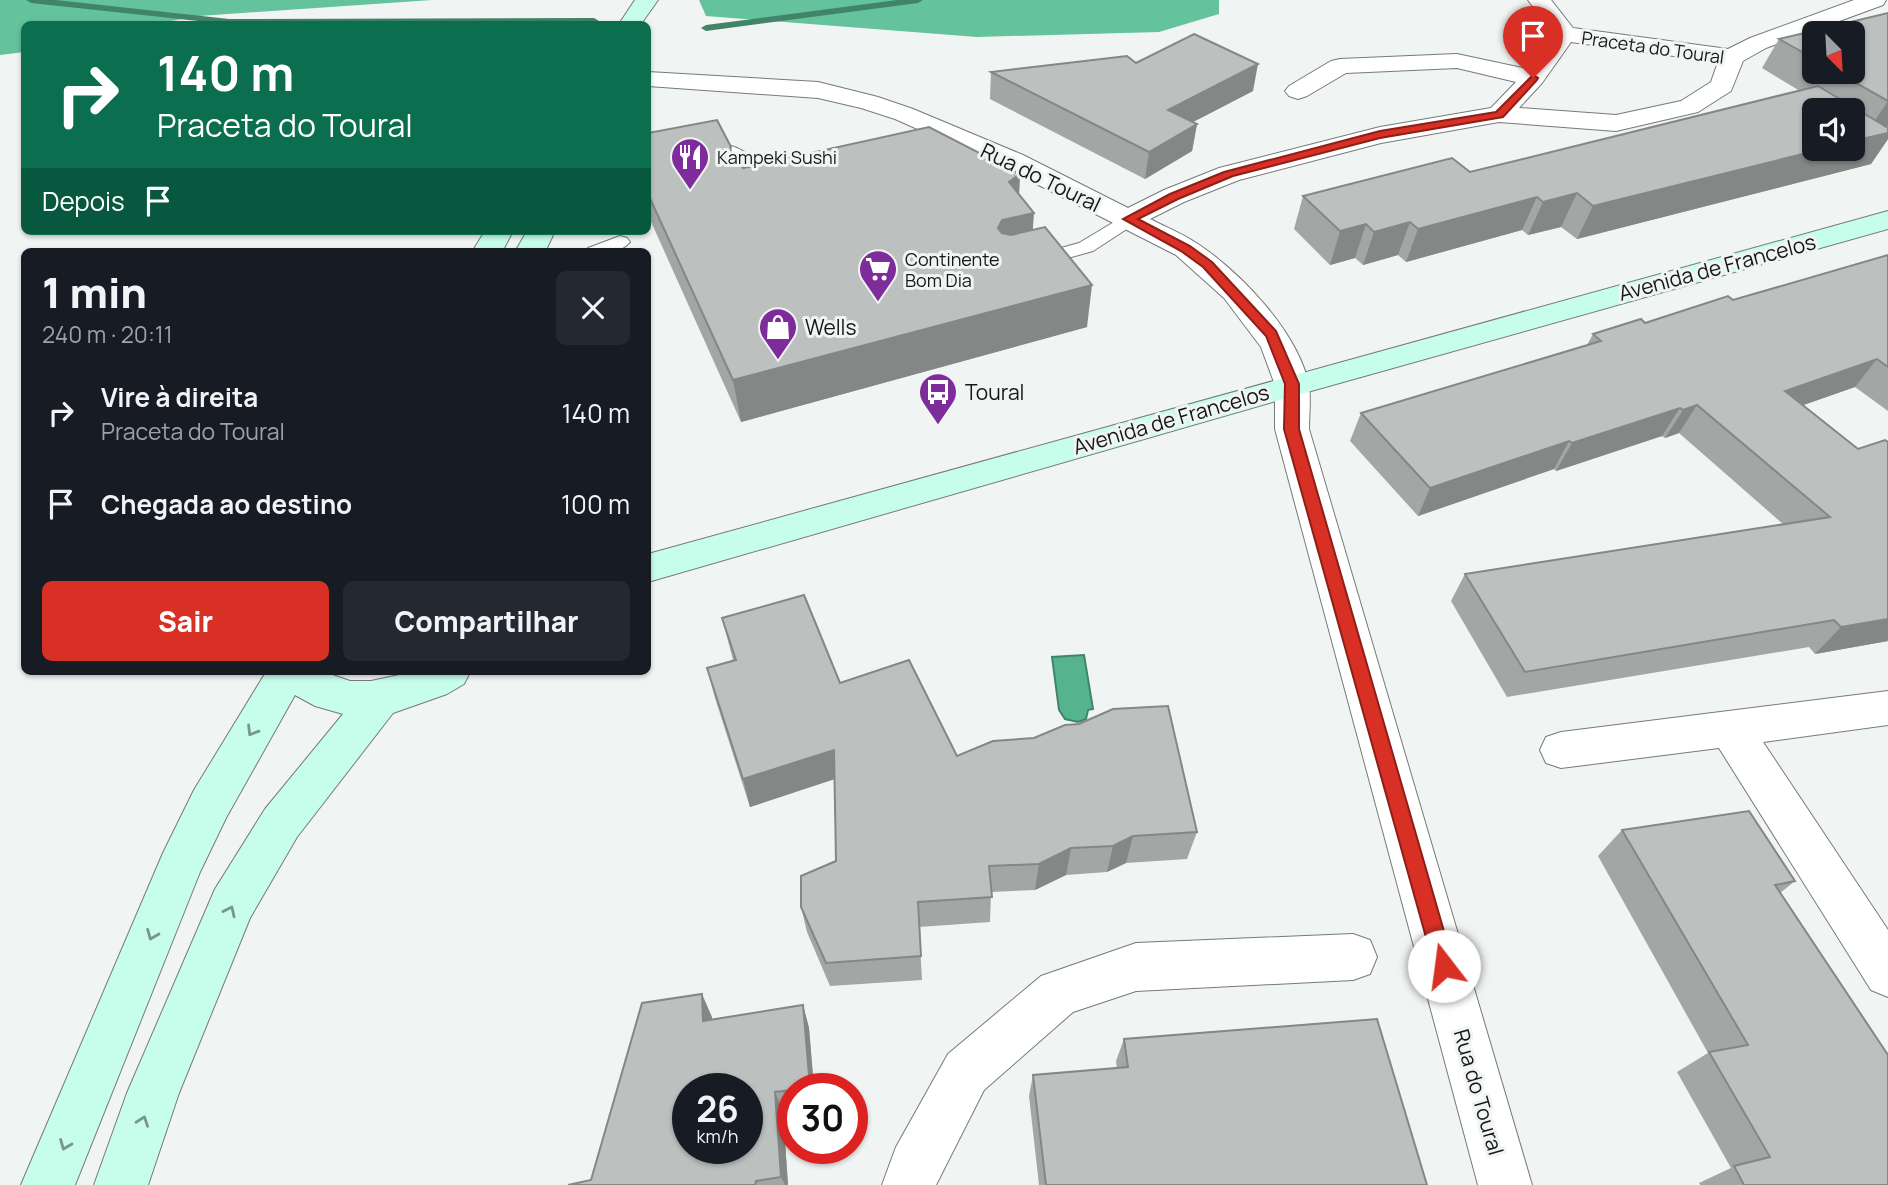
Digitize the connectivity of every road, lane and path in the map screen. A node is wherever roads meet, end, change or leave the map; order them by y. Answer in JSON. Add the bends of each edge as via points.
{"nodes":[{"id":1,"x":1539,"y":0,"type":"edge"},
{"id":2,"x":1875,"y":0,"type":"edge"},
{"id":3,"x":1565,"y":34,"type":"junction"},
{"id":4,"x":1732,"y":57,"type":"junction"},
{"id":5,"x":1533,"y":78,"type":"junction"},
{"id":6,"x":651,"y":79,"type":"edge"},
{"id":7,"x":1298,"y":91,"type":"dead end"},
{"id":8,"x":1499,"y":114,"type":"junction"},
{"id":9,"x":651,"y":166,"type":"edge"},
{"id":10,"x":742,"y":196,"type":"edge"},
{"id":11,"x":1129,"y":219,"type":"junction"},
{"id":12,"x":1888,"y":220,"type":"edge"},
{"id":13,"x":620,"y":242,"type":"dead end"},
{"id":14,"x":605,"y":248,"type":"edge"},
{"id":15,"x":1008,"y":268,"type":"edge"},
{"id":16,"x":1292,"y":384,"type":"junction"},
{"id":17,"x":651,"y":566,"type":"edge"},
{"id":18,"x":285,"y":675,"type":"edge"},
{"id":19,"x":298,"y":675,"type":"edge"},
{"id":20,"x":444,"y":675,"type":"edge"},
{"id":21,"x":381,"y":698,"type":"junction"},
{"id":22,"x":1888,"y":708,"type":"edge"},
{"id":23,"x":1730,"y":728,"type":"junction"},
{"id":24,"x":1561,"y":750,"type":"dead end"},
{"id":25,"x":1353,"y":957,"type":"dead end"},
{"id":26,"x":1888,"y":973,"type":"edge"},
{"id":27,"x":48,"y":1185,"type":"edge"},
{"id":28,"x":121,"y":1185,"type":"edge"},
{"id":29,"x":909,"y":1185,"type":"edge"},
{"id":30,"x":1505,"y":1185,"type":"edge"}],
"edges":[{"from":1,"to":3,"type":"street","name":"Praceta do Toural"},
{"from":2,"to":4,"type":"street"},
{"from":3,"to":4,"type":"street","name":"Praceta do Toural"},
{"from":3,"to":5,"type":"street","name":"Praceta do Toural"},
{"from":4,"to":8,"type":"street","name":"Praceta do Toural","via":[[1722,86],[1689,107],[1616,123]]},
{"from":5,"to":7,"type":"street","via":[[1457,61],[1340,66]]},
{"from":5,"to":8,"type":"street","name":"Praceta do Toural"},
{"from":6,"to":11,"type":"street","name":"Rua do Toural","via":[[818,90],[869,102],[1013,161]]},
{"from":8,"to":11,"type":"street","name":"Praceta do Toural","via":[[1380,135],[1228,174]]},
{"from":9,"to":10,"type":"lane","via":[[731,151],[739,154],[754,180],[754,187]]},
{"from":11,"to":15,"type":"lane","via":[[1074,252]]},
{"from":11,"to":16,"type":"street","name":"Rua do Toural","via":[[1208,265],[1272,334]]},
{"from":12,"to":16,"type":"main road","name":"Avenida de Francelos"},
{"from":13,"to":14,"type":"lane"},
{"from":16,"to":17,"type":"main road","name":"Avenida de Francelos"},
{"from":16,"to":30,"type":"street","name":"Rua do Toural","via":[[1292,429]]},
{"from":18,"to":27,"type":"main road","one_way":true,"via":[[210,804],[179,868]]},
{"from":19,"to":21,"type":"main road","via":[[325,693]]},
{"from":20,"to":21,"type":"main road","via":[[412,691]]},
{"from":28,"to":21,"type":"main road","one_way":true,"via":[[153,1093],[232,905],[281,823]]},
{"from":22,"to":23,"type":"street"},
{"from":23,"to":24,"type":"street"},
{"from":23,"to":26,"type":"street"},
{"from":25,"to":29,"type":"street","via":[[1136,967],[1058,993],[966,1072]]}]}
